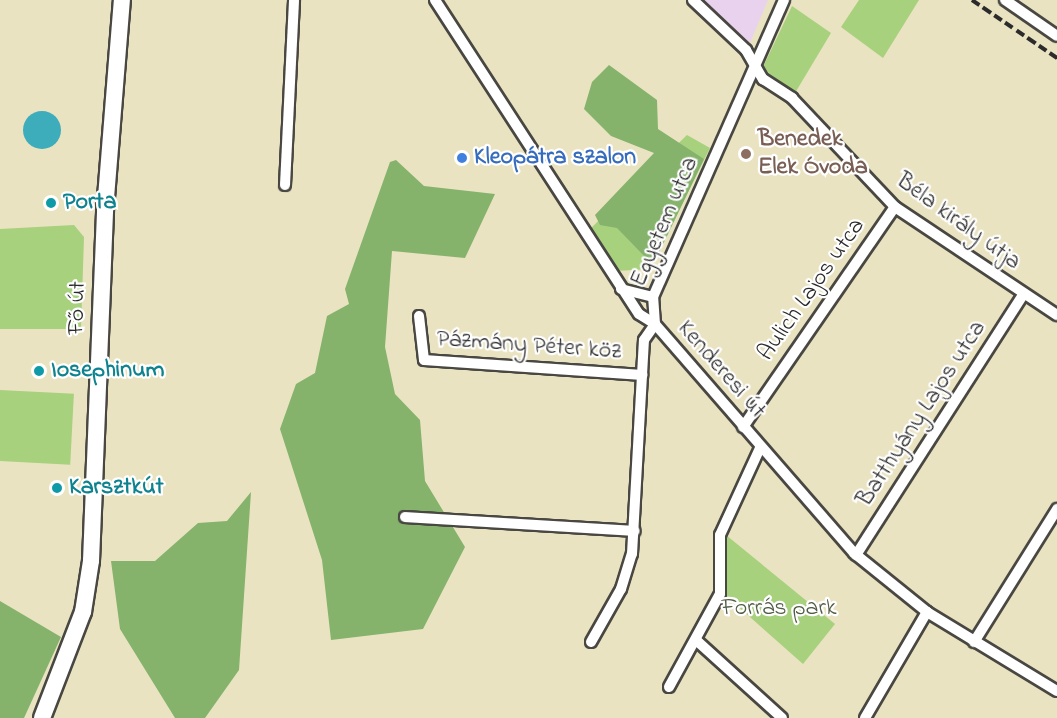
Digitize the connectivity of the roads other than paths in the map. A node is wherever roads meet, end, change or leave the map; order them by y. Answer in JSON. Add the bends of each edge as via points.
{"nodes":[{"id":1,"x":123,"y":0,"type":"edge"},
{"id":2,"x":294,"y":0,"type":"edge"},
{"id":3,"x":435,"y":0,"type":"edge"},
{"id":4,"x":693,"y":0,"type":"edge"},
{"id":5,"x":783,"y":0,"type":"edge"},
{"id":6,"x":1005,"y":0,"type":"edge"},
{"id":7,"x":1057,"y":36,"type":"edge"},
{"id":8,"x":756,"y":65,"type":"junction"},
{"id":9,"x":285,"y":185,"type":"dead end"},
{"id":10,"x":895,"y":207,"type":"junction"},
{"id":11,"x":621,"y":289,"type":"junction"},
{"id":12,"x":1023,"y":295,"type":"junction"},
{"id":13,"x":653,"y":297,"type":"junction"},
{"id":14,"x":1057,"y":315,"type":"edge"},
{"id":15,"x":418,"y":316,"type":"dead end"},
{"id":16,"x":655,"y":324,"type":"junction"},
{"id":17,"x":642,"y":375,"type":"junction"},
{"id":18,"x":743,"y":427,"type":"junction"},
{"id":19,"x":760,"y":448,"type":"junction"},
{"id":20,"x":1057,"y":510,"type":"edge"},
{"id":21,"x":405,"y":517,"type":"dead end"},
{"id":22,"x":635,"y":531,"type":"junction"},
{"id":23,"x":856,"y":555,"type":"junction"},
{"id":24,"x":927,"y":612,"type":"junction"},
{"id":25,"x":696,"y":640,"type":"junction"},
{"id":26,"x":591,"y":642,"type":"dead end"},
{"id":27,"x":974,"y":642,"type":"junction"},
{"id":28,"x":669,"y":687,"type":"dead end"},
{"id":29,"x":1057,"y":691,"type":"edge"},
{"id":30,"x":42,"y":718,"type":"edge"},
{"id":31,"x":783,"y":718,"type":"edge"},
{"id":32,"x":865,"y":718,"type":"edge"}],
"edges":[{"from":1,"to":30,"type":"main road","name":"Fő út","via":[[105,210],[91,561],[78,627]]},
{"from":2,"to":9,"type":"street"},
{"from":3,"to":11,"type":"street","name":"Kenderesi út"},
{"from":4,"to":8,"type":"street","name":"Béla király útja"},
{"from":5,"to":8,"type":"street","name":"Egyetem utca"},
{"from":6,"to":7,"type":"street"},
{"from":8,"to":10,"type":"street","name":"Béla király útja"},
{"from":8,"to":13,"type":"street","name":"Egyetem utca"},
{"from":10,"to":12,"type":"street","name":"Béla király útja"},
{"from":10,"to":18,"type":"street","name":"Aulich Lajos utca"},
{"from":11,"to":13,"type":"street"},
{"from":11,"to":16,"type":"street","name":"Kenderesi út","via":[[639,314]]},
{"from":12,"to":14,"type":"street","name":"Béla király útja"},
{"from":12,"to":23,"type":"street","name":"Batthyány Lajos utca"},
{"from":13,"to":16,"type":"street","name":"Egyetem utca"},
{"from":15,"to":17,"type":"street","name":"Pázmány Péter köz","via":[[424,360]]},
{"from":16,"to":17,"type":"street","name":"Egyetem utca","via":[[644,340]]},
{"from":16,"to":18,"type":"street","name":"Kenderesi út"},
{"from":17,"to":22,"type":"street","name":"Egyetem utca"},
{"from":18,"to":19,"type":"street","name":"Kenderesi út"},
{"from":19,"to":23,"type":"street","name":"Kenderesi út"},
{"from":19,"to":25,"type":"street","via":[[720,535],[720,594]]},
{"from":20,"to":27,"type":"street"},
{"from":21,"to":22,"type":"street"},
{"from":22,"to":26,"type":"street","name":"Egyetem utca","via":[[621,589]]},
{"from":23,"to":24,"type":"street","name":"Kenderesi út"},
{"from":24,"to":27,"type":"street","name":"Kenderesi út"},
{"from":24,"to":32,"type":"street"},
{"from":25,"to":28,"type":"street"},
{"from":25,"to":31,"type":"street"},
{"from":27,"to":29,"type":"street","name":"Kenderesi út"}]}
